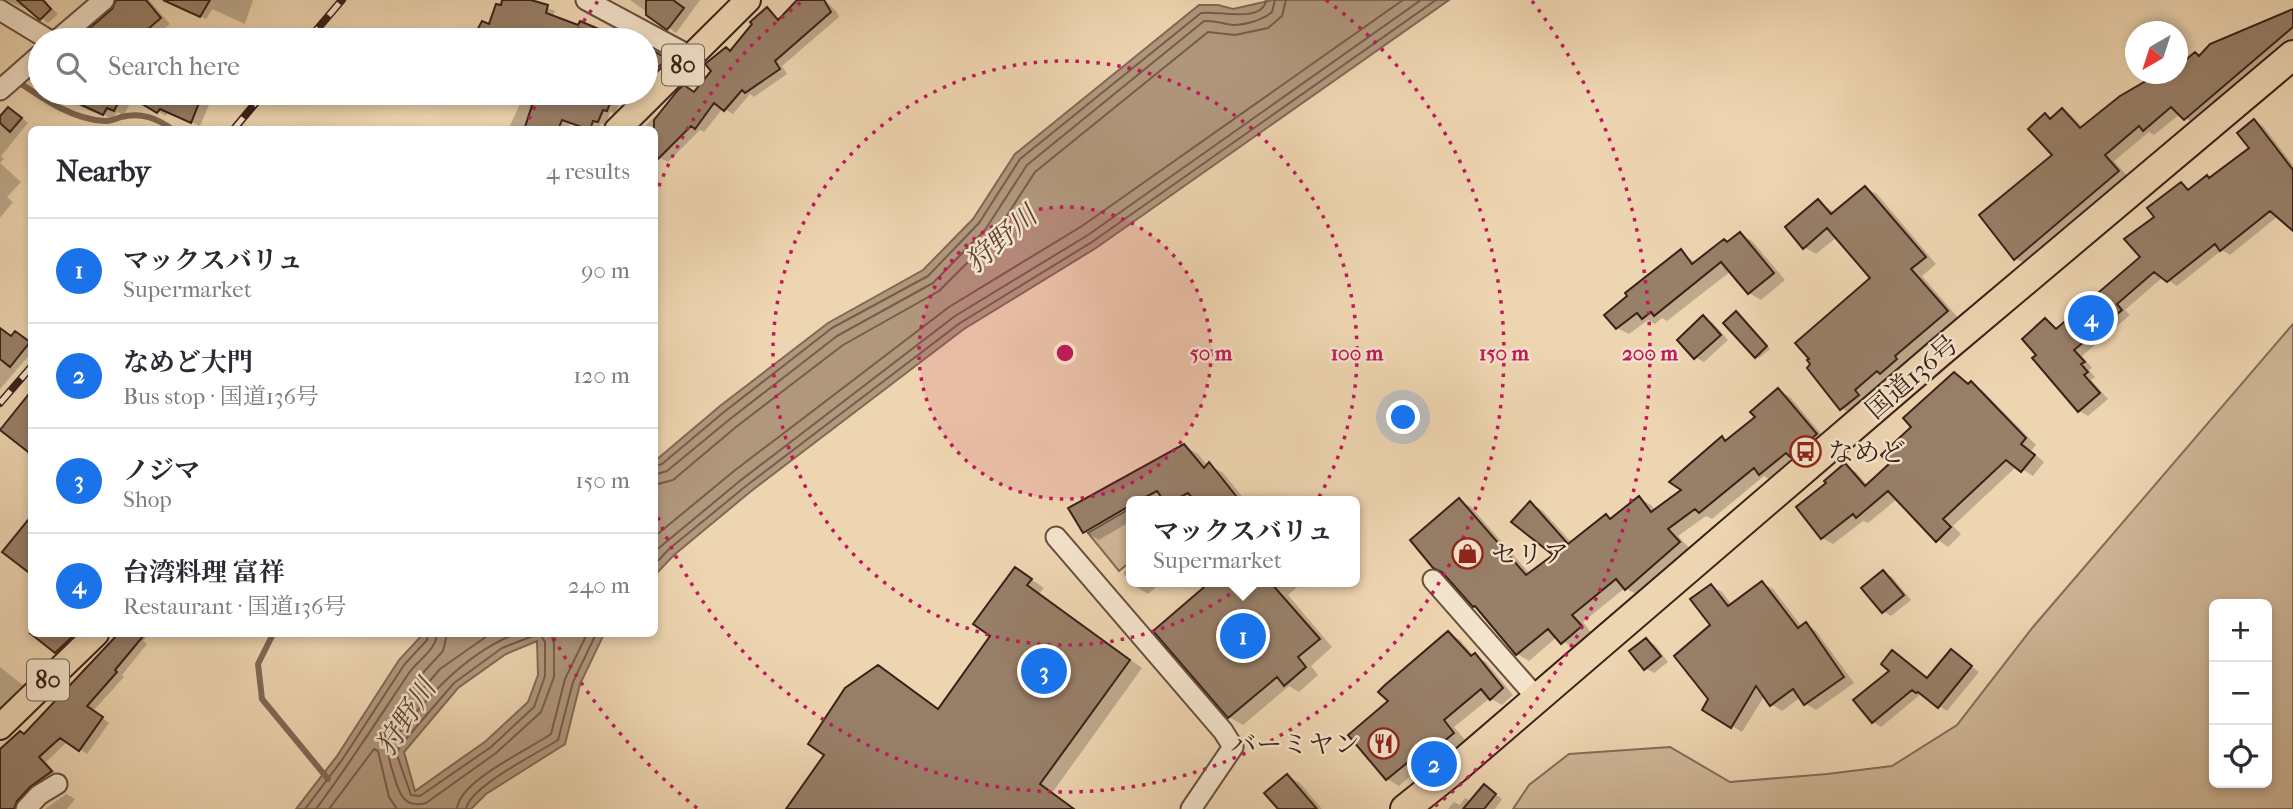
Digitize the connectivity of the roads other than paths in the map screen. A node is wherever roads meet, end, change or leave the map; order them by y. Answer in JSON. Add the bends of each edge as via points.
{"nodes":[{"id":1,"x":104,"y":0,"type":"edge"},
{"id":2,"x":586,"y":0,"type":"edge"},
{"id":3,"x":748,"y":0,"type":"edge"},
{"id":4,"x":0,"y":10,"type":"edge"},
{"id":5,"x":29,"y":28,"type":"edge"},
{"id":6,"x":71,"y":28,"type":"edge"},
{"id":7,"x":638,"y":28,"type":"edge"},
{"id":8,"x":658,"y":39,"type":"edge"},
{"id":9,"x":2293,"y":55,"type":"edge"},
{"id":10,"x":692,"y":57,"type":"junction"},
{"id":11,"x":28,"y":66,"type":"edge"},
{"id":12,"x":0,"y":90,"type":"edge"},
{"id":13,"x":658,"y":90,"type":"edge"},
{"id":14,"x":643,"y":105,"type":"edge"},
{"id":15,"x":621,"y":126,"type":"edge"},
{"id":16,"x":1056,"y":537,"type":"dead end"},
{"id":17,"x":1433,"y":579,"type":"dead end"},
{"id":18,"x":93,"y":637,"type":"edge"},
{"id":19,"x":1537,"y":698,"type":"junction"},
{"id":20,"x":0,"y":727,"type":"edge"},
{"id":21,"x":57,"y":783,"type":"dead end"},
{"id":22,"x":26,"y":809,"type":"edge"},
{"id":23,"x":1191,"y":809,"type":"edge"},
{"id":24,"x":1405,"y":809,"type":"edge"}],
"edges":[{"from":1,"to":6,"type":"street"},
{"from":2,"to":7,"type":"street"},
{"from":3,"to":10,"type":"main road","number":"80"},
{"from":4,"to":5,"type":"street"},
{"from":8,"to":10,"type":"street"},
{"from":9,"to":19,"type":"highway","name":"国道136号"},
{"from":10,"to":13,"type":"main road","number":"80"},
{"from":11,"to":12,"type":"street"},
{"from":14,"to":15,"type":"main road","number":"80"},
{"from":16,"to":23,"type":"street","via":[[1233,747]]},
{"from":17,"to":19,"type":"street"},
{"from":18,"to":20,"type":"main road","number":"80"},
{"from":19,"to":24,"type":"highway","name":"国道136号"},
{"from":21,"to":22,"type":"street"}]}
